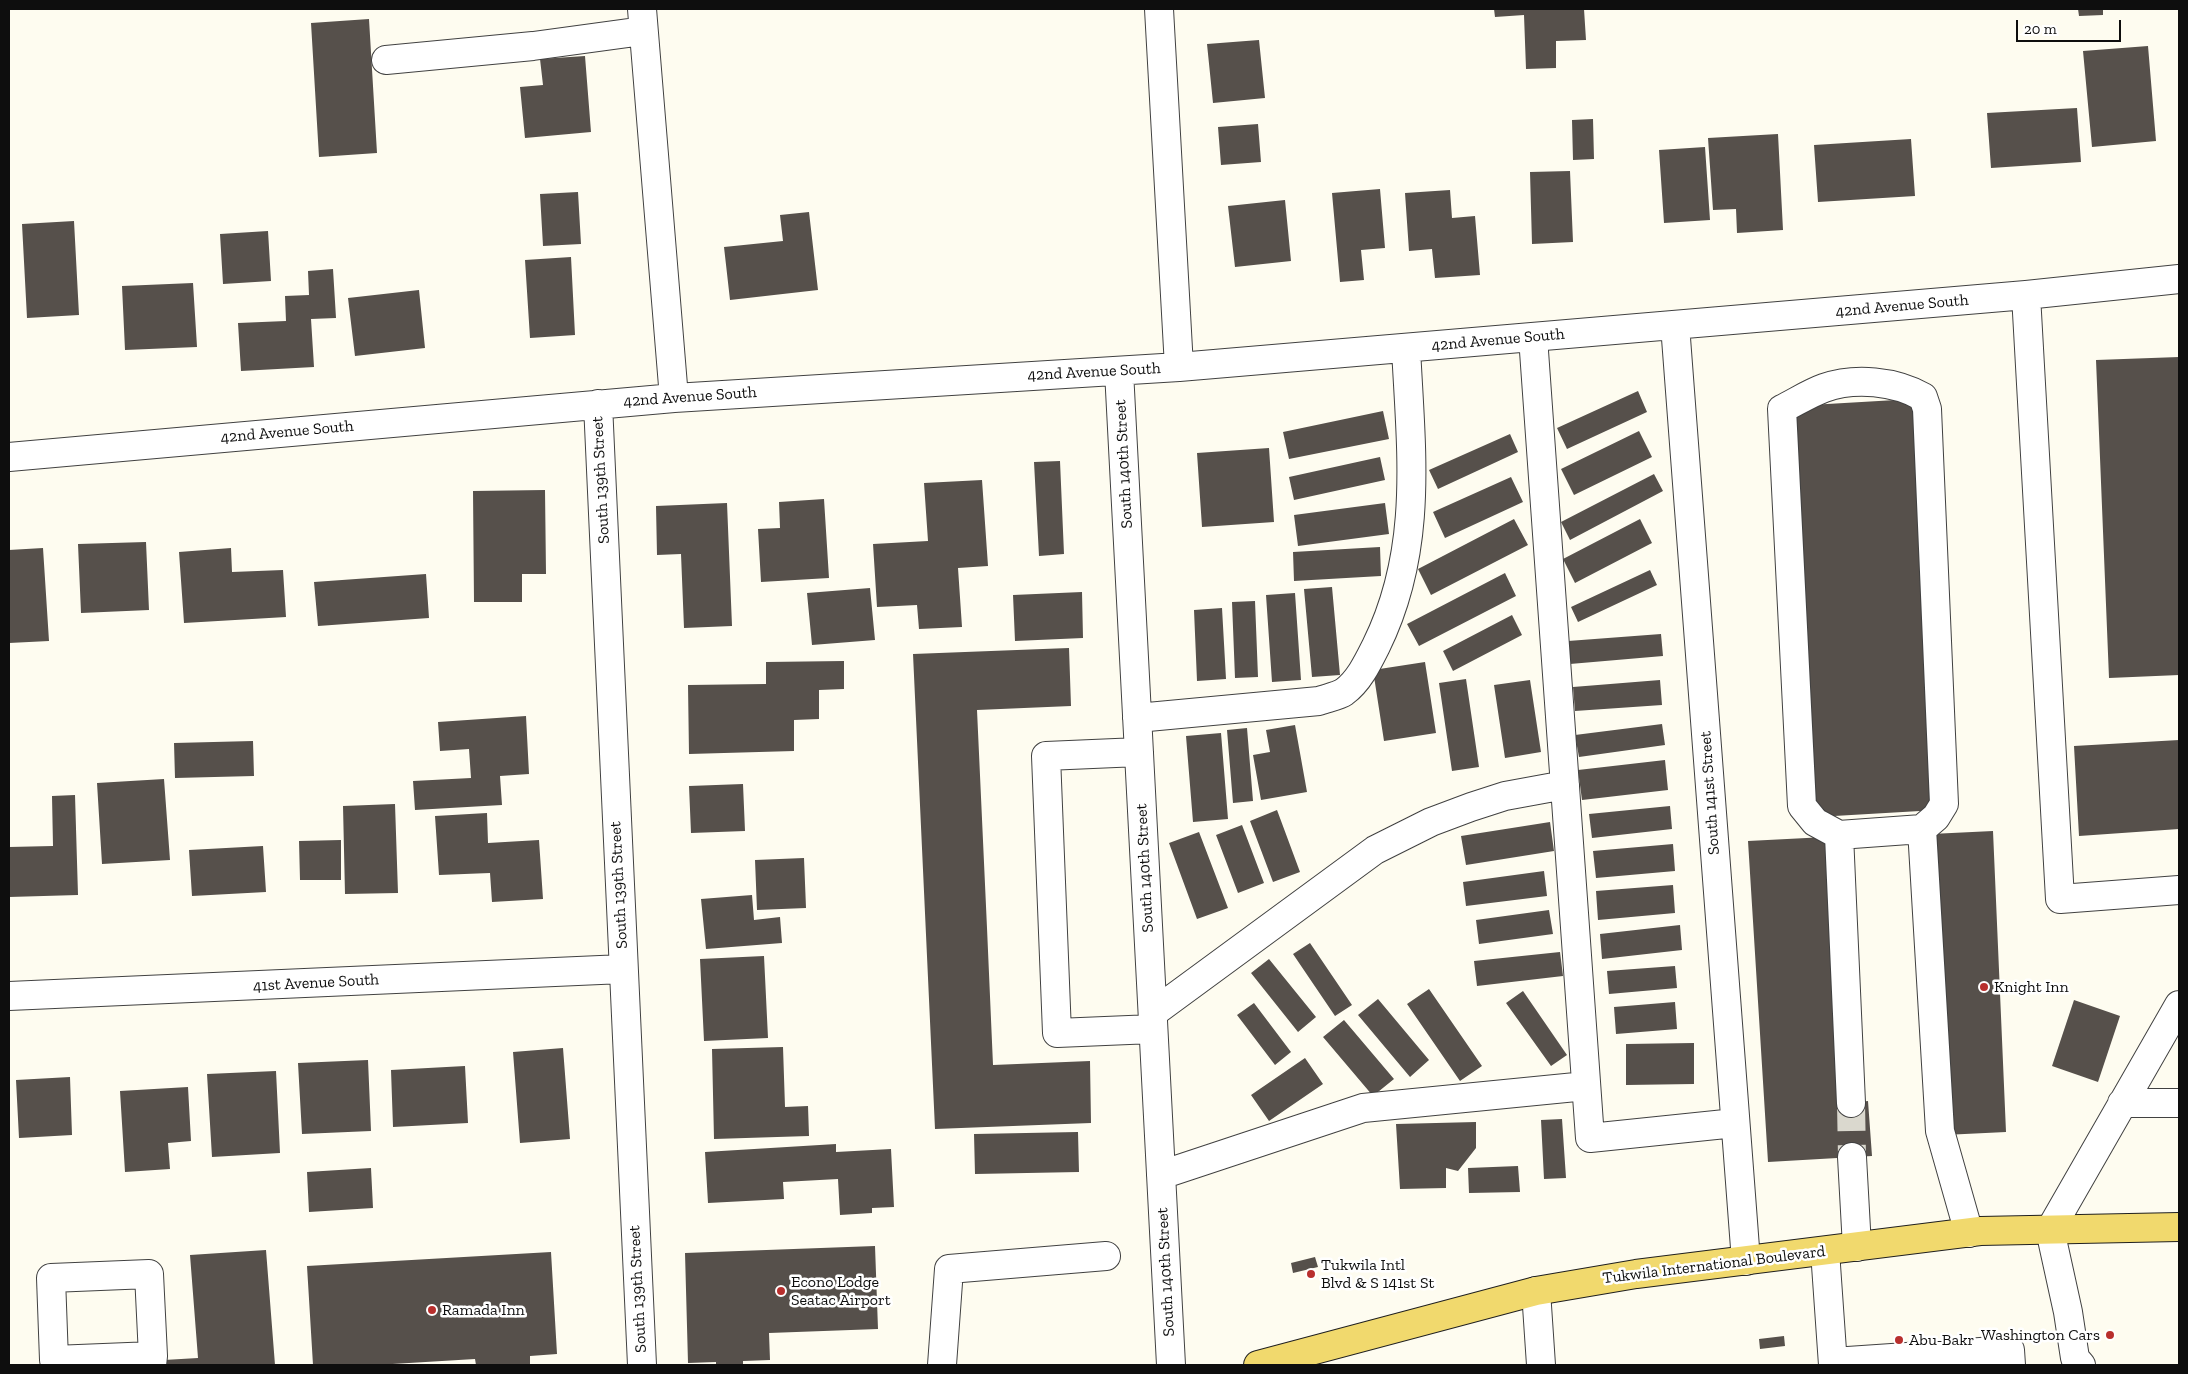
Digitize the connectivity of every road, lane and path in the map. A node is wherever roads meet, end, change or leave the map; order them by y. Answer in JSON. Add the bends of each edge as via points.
{"nodes":[{"id":1,"x":1159,"y":9,"type":"edge"},
{"id":2,"x":643,"y":20,"type":"edge"},
{"id":3,"x":386,"y":60,"type":"dead end"},
{"id":4,"x":2179,"y":279,"type":"edge"},
{"id":5,"x":2026,"y":295,"type":"junction"},
{"id":6,"x":1675,"y":325,"type":"junction"},
{"id":7,"x":1533,"y":337,"type":"junction"},
{"id":8,"x":1406,"y":348,"type":"junction"},
{"id":9,"x":1179,"y":367,"type":"junction"},
{"id":10,"x":1119,"y":371,"type":"junction"},
{"id":11,"x":674,"y":398,"type":"junction"},
{"id":12,"x":598,"y":404,"type":"junction"},
{"id":13,"x":9,"y":457,"type":"edge"},
{"id":14,"x":1137,"y":718,"type":"junction"},
{"id":15,"x":1139,"y":752,"type":"junction"},
{"id":16,"x":1565,"y":785,"type":"junction"},
{"id":17,"x":1922,"y":829,"type":"junction"},
{"id":18,"x":1839,"y":835,"type":"junction"},
{"id":19,"x":2179,"y":890,"type":"edge"},
{"id":20,"x":623,"y":969,"type":"junction"},
{"id":21,"x":9,"y":996,"type":"edge"},
{"id":22,"x":2179,"y":1005,"type":"edge"},
{"id":23,"x":1153,"y":1021,"type":"junction"},
{"id":24,"x":1586,"y":1086,"type":"junction"},
{"id":25,"x":1851,"y":1102,"type":"tunnel mouth"},
{"id":26,"x":2122,"y":1103,"type":"junction"},
{"id":27,"x":2179,"y":1103,"type":"edge"},
{"id":28,"x":1735,"y":1123,"type":"junction"},
{"id":29,"x":1852,"y":1157,"type":"tunnel mouth"},
{"id":30,"x":1161,"y":1176,"type":"junction"},
{"id":31,"x":2179,"y":1227,"type":"edge"},
{"id":32,"x":2050,"y":1230,"type":"junction"},
{"id":33,"x":1969,"y":1232,"type":"junction"},
{"id":34,"x":1857,"y":1247,"type":"junction"},
{"id":35,"x":1825,"y":1251,"type":"junction"},
{"id":36,"x":1106,"y":1256,"type":"dead end"},
{"id":37,"x":1746,"y":1261,"type":"junction"},
{"id":38,"x":1536,"y":1291,"type":"junction"},
{"id":39,"x":152,"y":1361,"type":"edge"},
{"id":40,"x":1833,"y":1364,"type":"edge"},
{"id":41,"x":642,"y":1365,"type":"edge"},
{"id":42,"x":942,"y":1365,"type":"edge"},
{"id":43,"x":1171,"y":1365,"type":"edge"},
{"id":44,"x":1258,"y":1365,"type":"edge"},
{"id":45,"x":1541,"y":1365,"type":"edge"},
{"id":46,"x":2011,"y":1365,"type":"edge"},
{"id":47,"x":2081,"y":1365,"type":"edge"}],
"edges":[{"from":1,"to":9,"type":"street"},
{"from":2,"to":3,"type":"street","via":[[533,46]]},
{"from":2,"to":11,"type":"street"},
{"from":4,"to":5,"type":"street","name":"42nd Avenue South"},
{"from":5,"to":6,"type":"street","name":"42nd Avenue South"},
{"from":5,"to":19,"type":"street","via":[[2060,899]]},
{"from":6,"to":7,"type":"street","name":"42nd Avenue South"},
{"from":6,"to":28,"type":"street","name":"South 141st Street"},
{"from":7,"to":8,"type":"street","name":"42nd Avenue South"},
{"from":7,"to":16,"type":"street"},
{"from":8,"to":9,"type":"street","name":"42nd Avenue South"},
{"from":8,"to":14,"type":"street","via":[[1412,489],[1410,528],[1386,627],[1365,669],[1344,692],[1319,701]]},
{"from":9,"to":10,"type":"street","name":"42nd Avenue South"},
{"from":10,"to":11,"type":"street","name":"42nd Avenue South"},
{"from":10,"to":14,"type":"street","name":"South 140th Street"},
{"from":11,"to":12,"type":"street","name":"42nd Avenue South"},
{"from":12,"to":13,"type":"street","name":"42nd Avenue South"},
{"from":12,"to":20,"type":"street","name":"South 139th Street"},
{"from":14,"to":15,"type":"street","name":"South 140th Street"},
{"from":15,"to":23,"type":"street","name":"South 140th Street"},
{"from":15,"to":23,"type":"street","via":[[1046,756],[1057,1032]]},
{"from":16,"to":23,"type":"street","via":[[1505,796],[1471,807],[1431,822],[1375,850]]},
{"from":16,"to":24,"type":"street"},
{"from":17,"to":18,"type":"street"},
{"from":17,"to":18,"type":"street","via":[[1944,804],[1927,409],[1922,397],[1907,388],[1874,382],[1843,383],[1824,388],[1782,408],[1802,806],[1815,822]]},
{"from":17,"to":33,"type":"street","via":[[1940,1131]]},
{"from":18,"to":25,"type":"street"},
{"from":20,"to":21,"type":"street","name":"41st Avenue South"},
{"from":20,"to":41,"type":"street","name":"South 139th Street"},
{"from":22,"to":26,"type":"street"},
{"from":23,"to":30,"type":"street","name":"South 140th Street"},
{"from":24,"to":28,"type":"street","via":[[1590,1138]]},
{"from":24,"to":30,"type":"street","via":[[1363,1108]]},
{"from":26,"to":27,"type":"street"},
{"from":26,"to":32,"type":"street"},
{"from":28,"to":37,"type":"street","name":"South 141st Street"},
{"from":29,"to":34,"type":"street"},
{"from":30,"to":43,"type":"street","name":"South 140th Street"},
{"from":31,"to":32,"type":"main road","name":"Tukwila International Boulevard"},
{"from":32,"to":33,"type":"main road","name":"Tukwila International Boulevard"},
{"from":32,"to":47,"type":"street","via":[[2075,1358]]},
{"from":33,"to":34,"type":"main road","name":"Tukwila International Boulevard"},
{"from":34,"to":35,"type":"main road","name":"Tukwila International Boulevard"},
{"from":35,"to":37,"type":"main road","name":"Tukwila International Boulevard"},
{"from":35,"to":40,"type":"street"},
{"from":36,"to":42,"type":"street","via":[[949,1269]]},
{"from":37,"to":38,"type":"main road","name":"Tukwila International Boulevard","via":[[1636,1274]]},
{"from":38,"to":44,"type":"main road","name":"Tukwila International Boulevard"},
{"from":38,"to":45,"type":"street"},
{"from":39,"to":39,"type":"street","via":[[149,1274],[51,1278],[54,1360]]},
{"from":40,"to":46,"type":"street","via":[[2010,1350]]}]}
